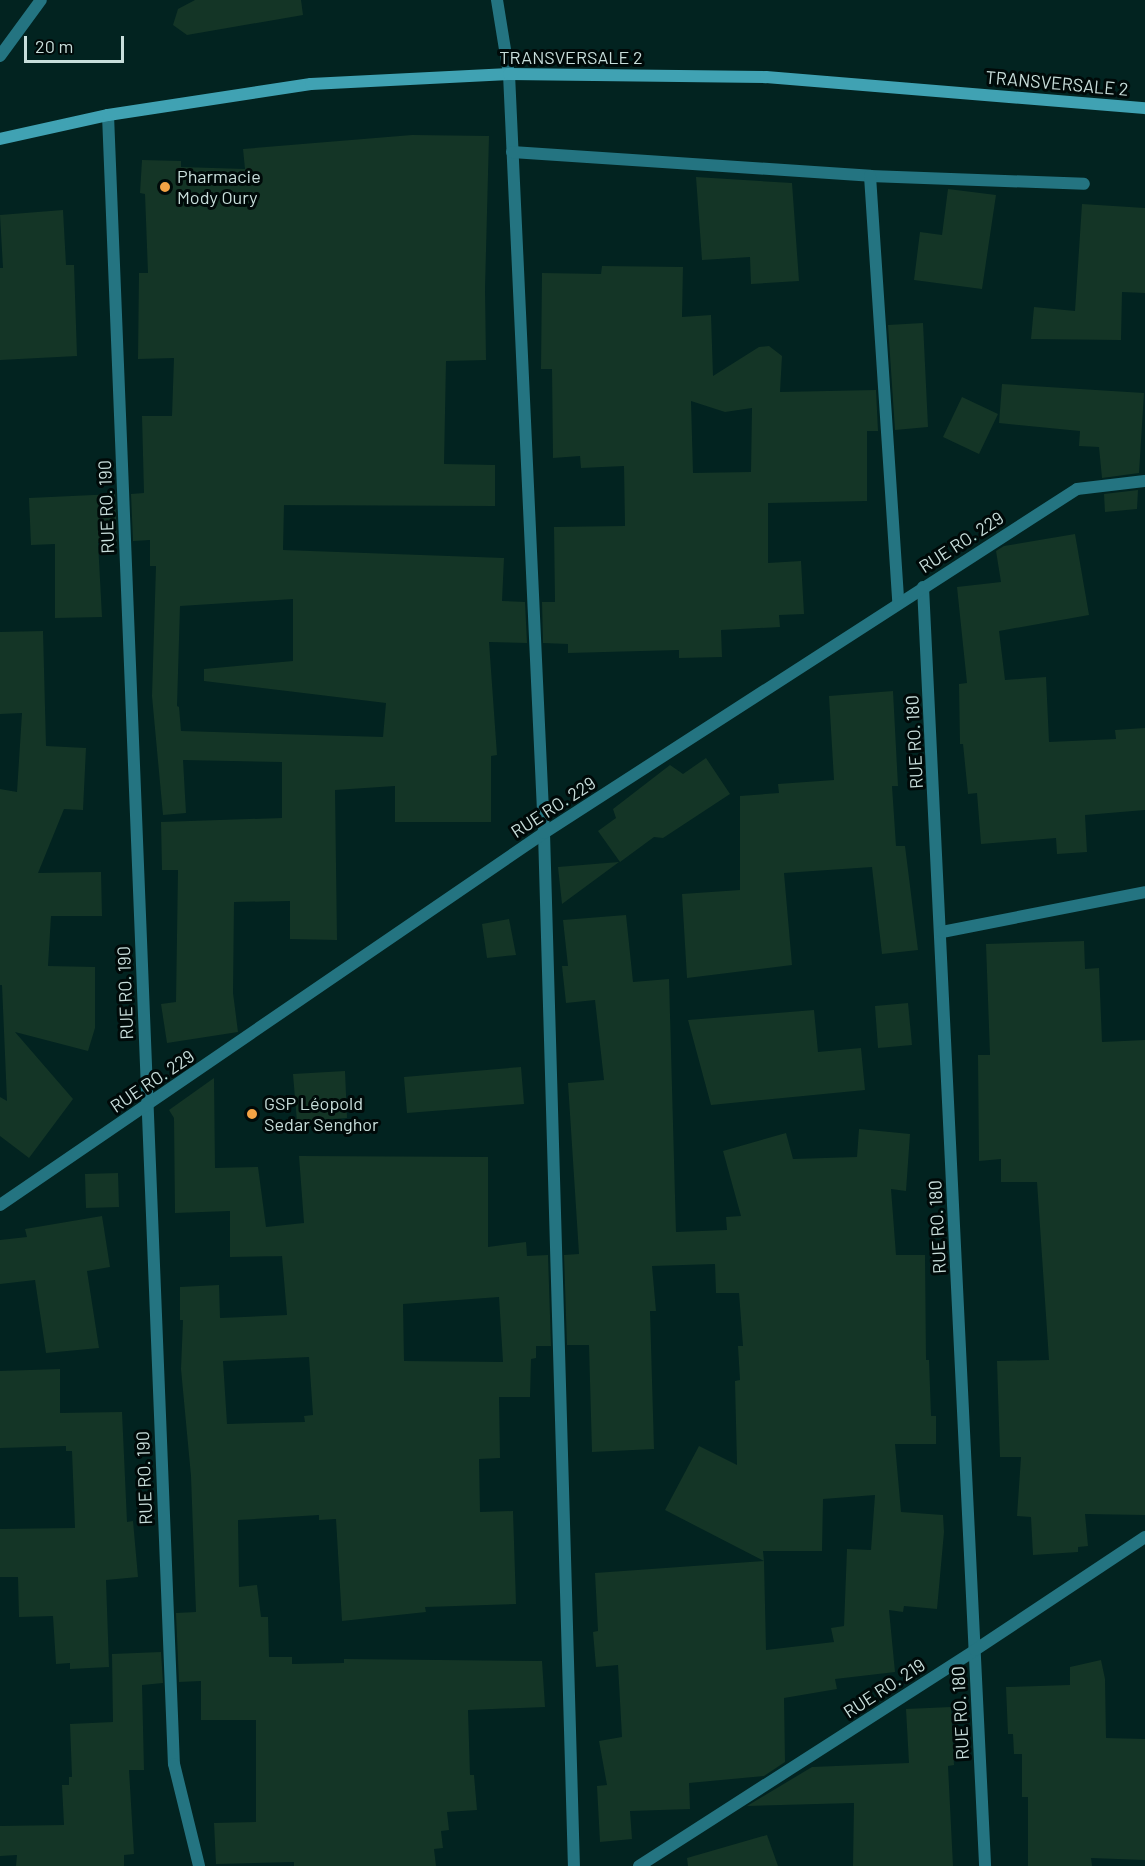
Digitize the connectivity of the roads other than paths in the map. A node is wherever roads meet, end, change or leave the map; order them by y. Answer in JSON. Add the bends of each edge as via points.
{"nodes":[{"id":1,"x":41,"y":0,"type":"edge"},
{"id":2,"x":497,"y":0,"type":"edge"},
{"id":3,"x":0,"y":56,"type":"edge"},
{"id":4,"x":509,"y":74,"type":"junction"},
{"id":5,"x":1145,"y":108,"type":"edge"},
{"id":6,"x":108,"y":115,"type":"junction"},
{"id":7,"x":0,"y":139,"type":"edge"},
{"id":8,"x":512,"y":152,"type":"junction"},
{"id":9,"x":870,"y":177,"type":"junction"},
{"id":10,"x":1084,"y":184,"type":"dead end"},
{"id":11,"x":1145,"y":481,"type":"edge"},
{"id":12,"x":923,"y":587,"type":"junction"},
{"id":13,"x":898,"y":603,"type":"junction"},
{"id":14,"x":544,"y":833,"type":"junction"},
{"id":15,"x":1145,"y":892,"type":"edge"},
{"id":16,"x":942,"y":932,"type":"junction"},
{"id":17,"x":147,"y":1107,"type":"junction"},
{"id":18,"x":0,"y":1205,"type":"edge"},
{"id":19,"x":1145,"y":1537,"type":"edge"},
{"id":20,"x":975,"y":1650,"type":"junction"},
{"id":21,"x":198,"y":1866,"type":"edge"},
{"id":22,"x":574,"y":1866,"type":"edge"},
{"id":23,"x":639,"y":1866,"type":"edge"},
{"id":24,"x":985,"y":1866,"type":"edge"}],
"edges":[{"from":1,"to":3,"type":"street"},
{"from":2,"to":4,"type":"street"},
{"from":4,"to":5,"type":"main road","name":"TRANSVERSALE 2","via":[[766,76]]},
{"from":4,"to":6,"type":"main road","name":"TRANSVERSALE 2","via":[[310,84]]},
{"from":4,"to":8,"type":"street"},
{"from":6,"to":7,"type":"main road","name":"TRANSVERSALE 2"},
{"from":6,"to":17,"type":"street","name":"RUE RO. 190"},
{"from":8,"to":9,"type":"street"},
{"from":8,"to":14,"type":"street"},
{"from":9,"to":10,"type":"street"},
{"from":9,"to":13,"type":"street"},
{"from":11,"to":12,"type":"street","name":"RUE RO. 229","via":[[1077,489]]},
{"from":12,"to":13,"type":"street","name":"RUE RO. 229"},
{"from":12,"to":16,"type":"street","name":"RUE RO. 180"},
{"from":13,"to":14,"type":"street","name":"RUE RO. 229"},
{"from":14,"to":17,"type":"street","name":"RUE RO. 229"},
{"from":14,"to":22,"type":"street"},
{"from":15,"to":16,"type":"street"},
{"from":16,"to":20,"type":"street","name":"RUE RO. 180"},
{"from":17,"to":18,"type":"street","name":"RUE RO. 229"},
{"from":17,"to":21,"type":"street","name":"RUE RO. 190","via":[[174,1764]]},
{"from":19,"to":20,"type":"street","name":"RUE RO. 219"},
{"from":20,"to":23,"type":"street","name":"RUE RO. 219"},
{"from":20,"to":24,"type":"street","name":"RUE RO. 180"}]}
